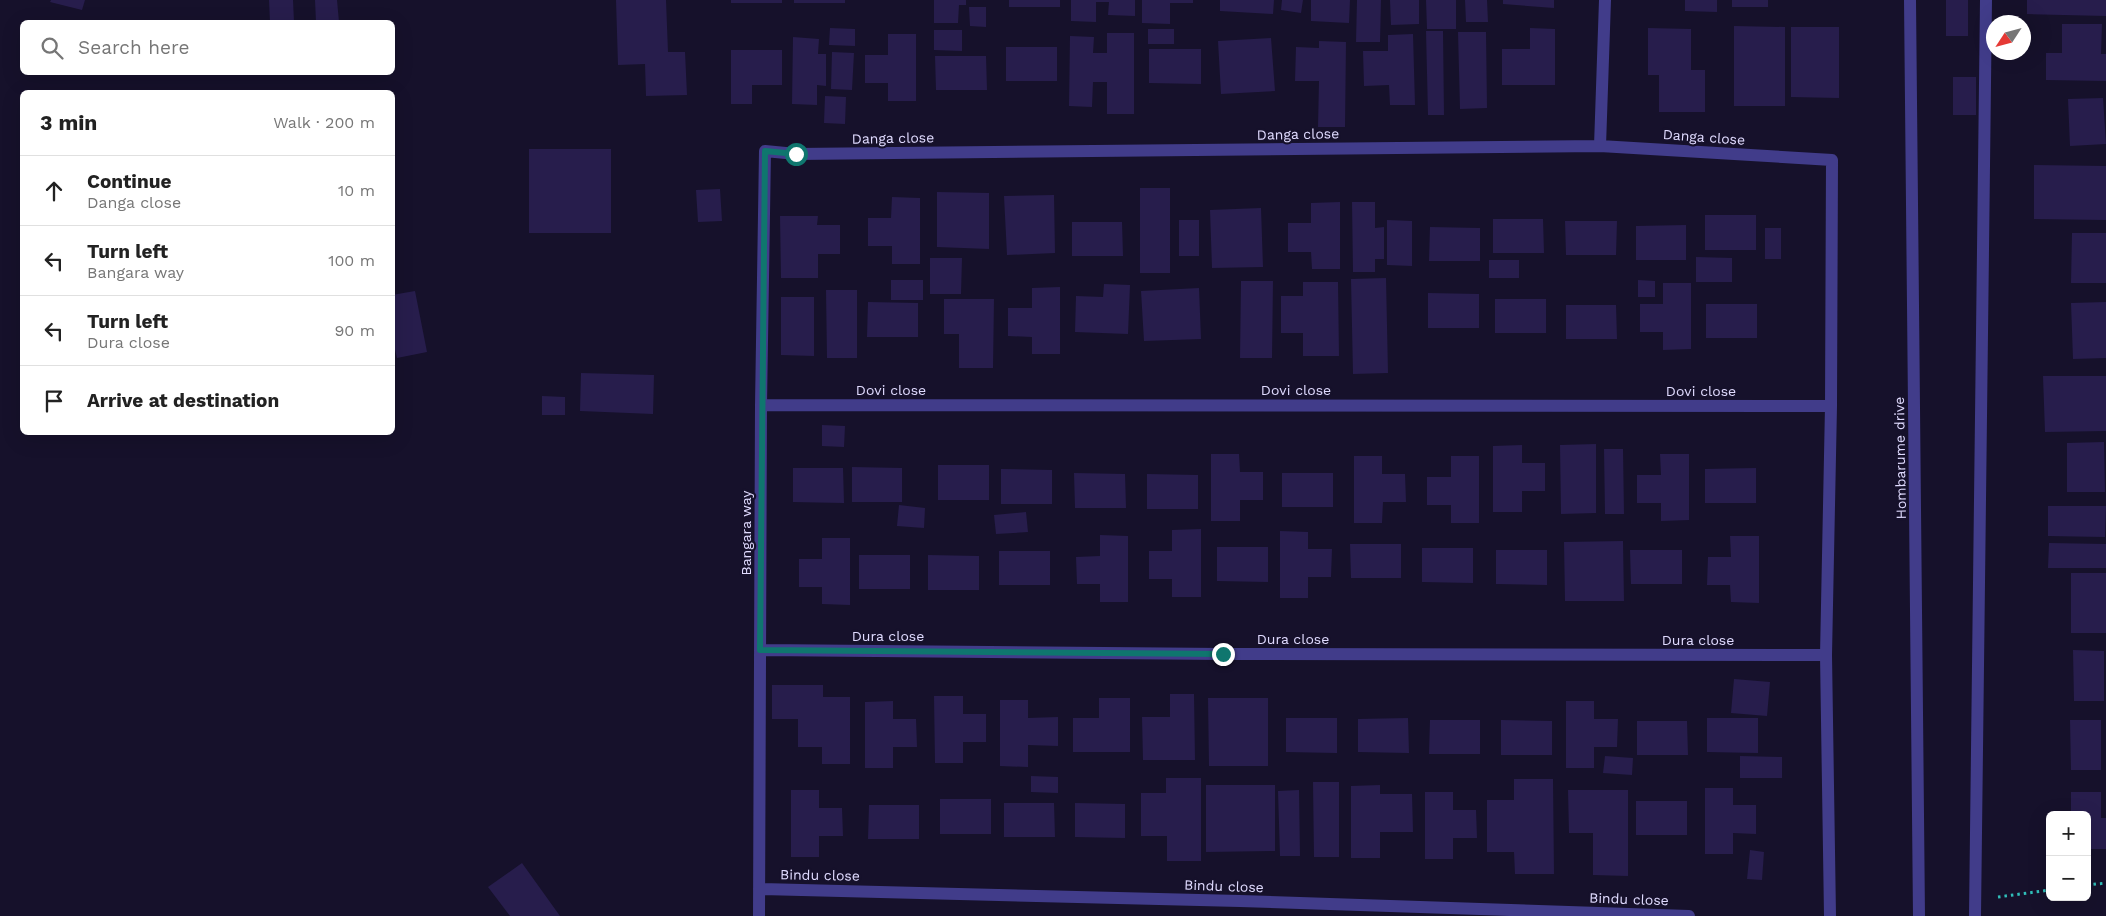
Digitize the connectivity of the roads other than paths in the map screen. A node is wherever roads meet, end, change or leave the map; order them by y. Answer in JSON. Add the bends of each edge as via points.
{"nodes":[{"id":1,"x":1606,"y":0,"type":"edge"},
{"id":2,"x":1910,"y":0,"type":"edge"},
{"id":3,"x":1986,"y":0,"type":"edge"},
{"id":4,"x":1600,"y":146,"type":"junction"},
{"id":5,"x":765,"y":151,"type":"joint"},
{"id":6,"x":761,"y":405,"type":"junction"},
{"id":7,"x":1831,"y":406,"type":"junction"},
{"id":8,"x":760,"y":650,"type":"junction"},
{"id":9,"x":1826,"y":655,"type":"junction"},
{"id":10,"x":760,"y":888,"type":"junction"},
{"id":11,"x":760,"y":916,"type":"edge"},
{"id":12,"x":1688,"y":916,"type":"edge"},
{"id":13,"x":1830,"y":916,"type":"edge"},
{"id":14,"x":1919,"y":916,"type":"edge"},
{"id":15,"x":1976,"y":916,"type":"edge"}],
"edges":[{"from":1,"to":4,"type":"street"},
{"from":2,"to":14,"type":"street","name":"Hombarume drive"},
{"from":3,"to":15,"type":"street"},
{"from":4,"to":5,"type":"street","name":"Danga close","via":[[796,154]]},
{"from":4,"to":7,"type":"street","name":"Danga close","via":[[1832,160]]},
{"from":5,"to":6,"type":"street","name":"Bangara way"},
{"from":6,"to":7,"type":"street","name":"Dovi close"},
{"from":6,"to":8,"type":"street","name":"Bangara way"},
{"from":7,"to":9,"type":"street"},
{"from":8,"to":9,"type":"street","name":"Dura close"},
{"from":8,"to":10,"type":"street","name":"Bangara way"},
{"from":9,"to":13,"type":"street"},
{"from":10,"to":11,"type":"street","name":"Bangara way"},
{"from":10,"to":12,"type":"street","name":"Bindu close"}]}
